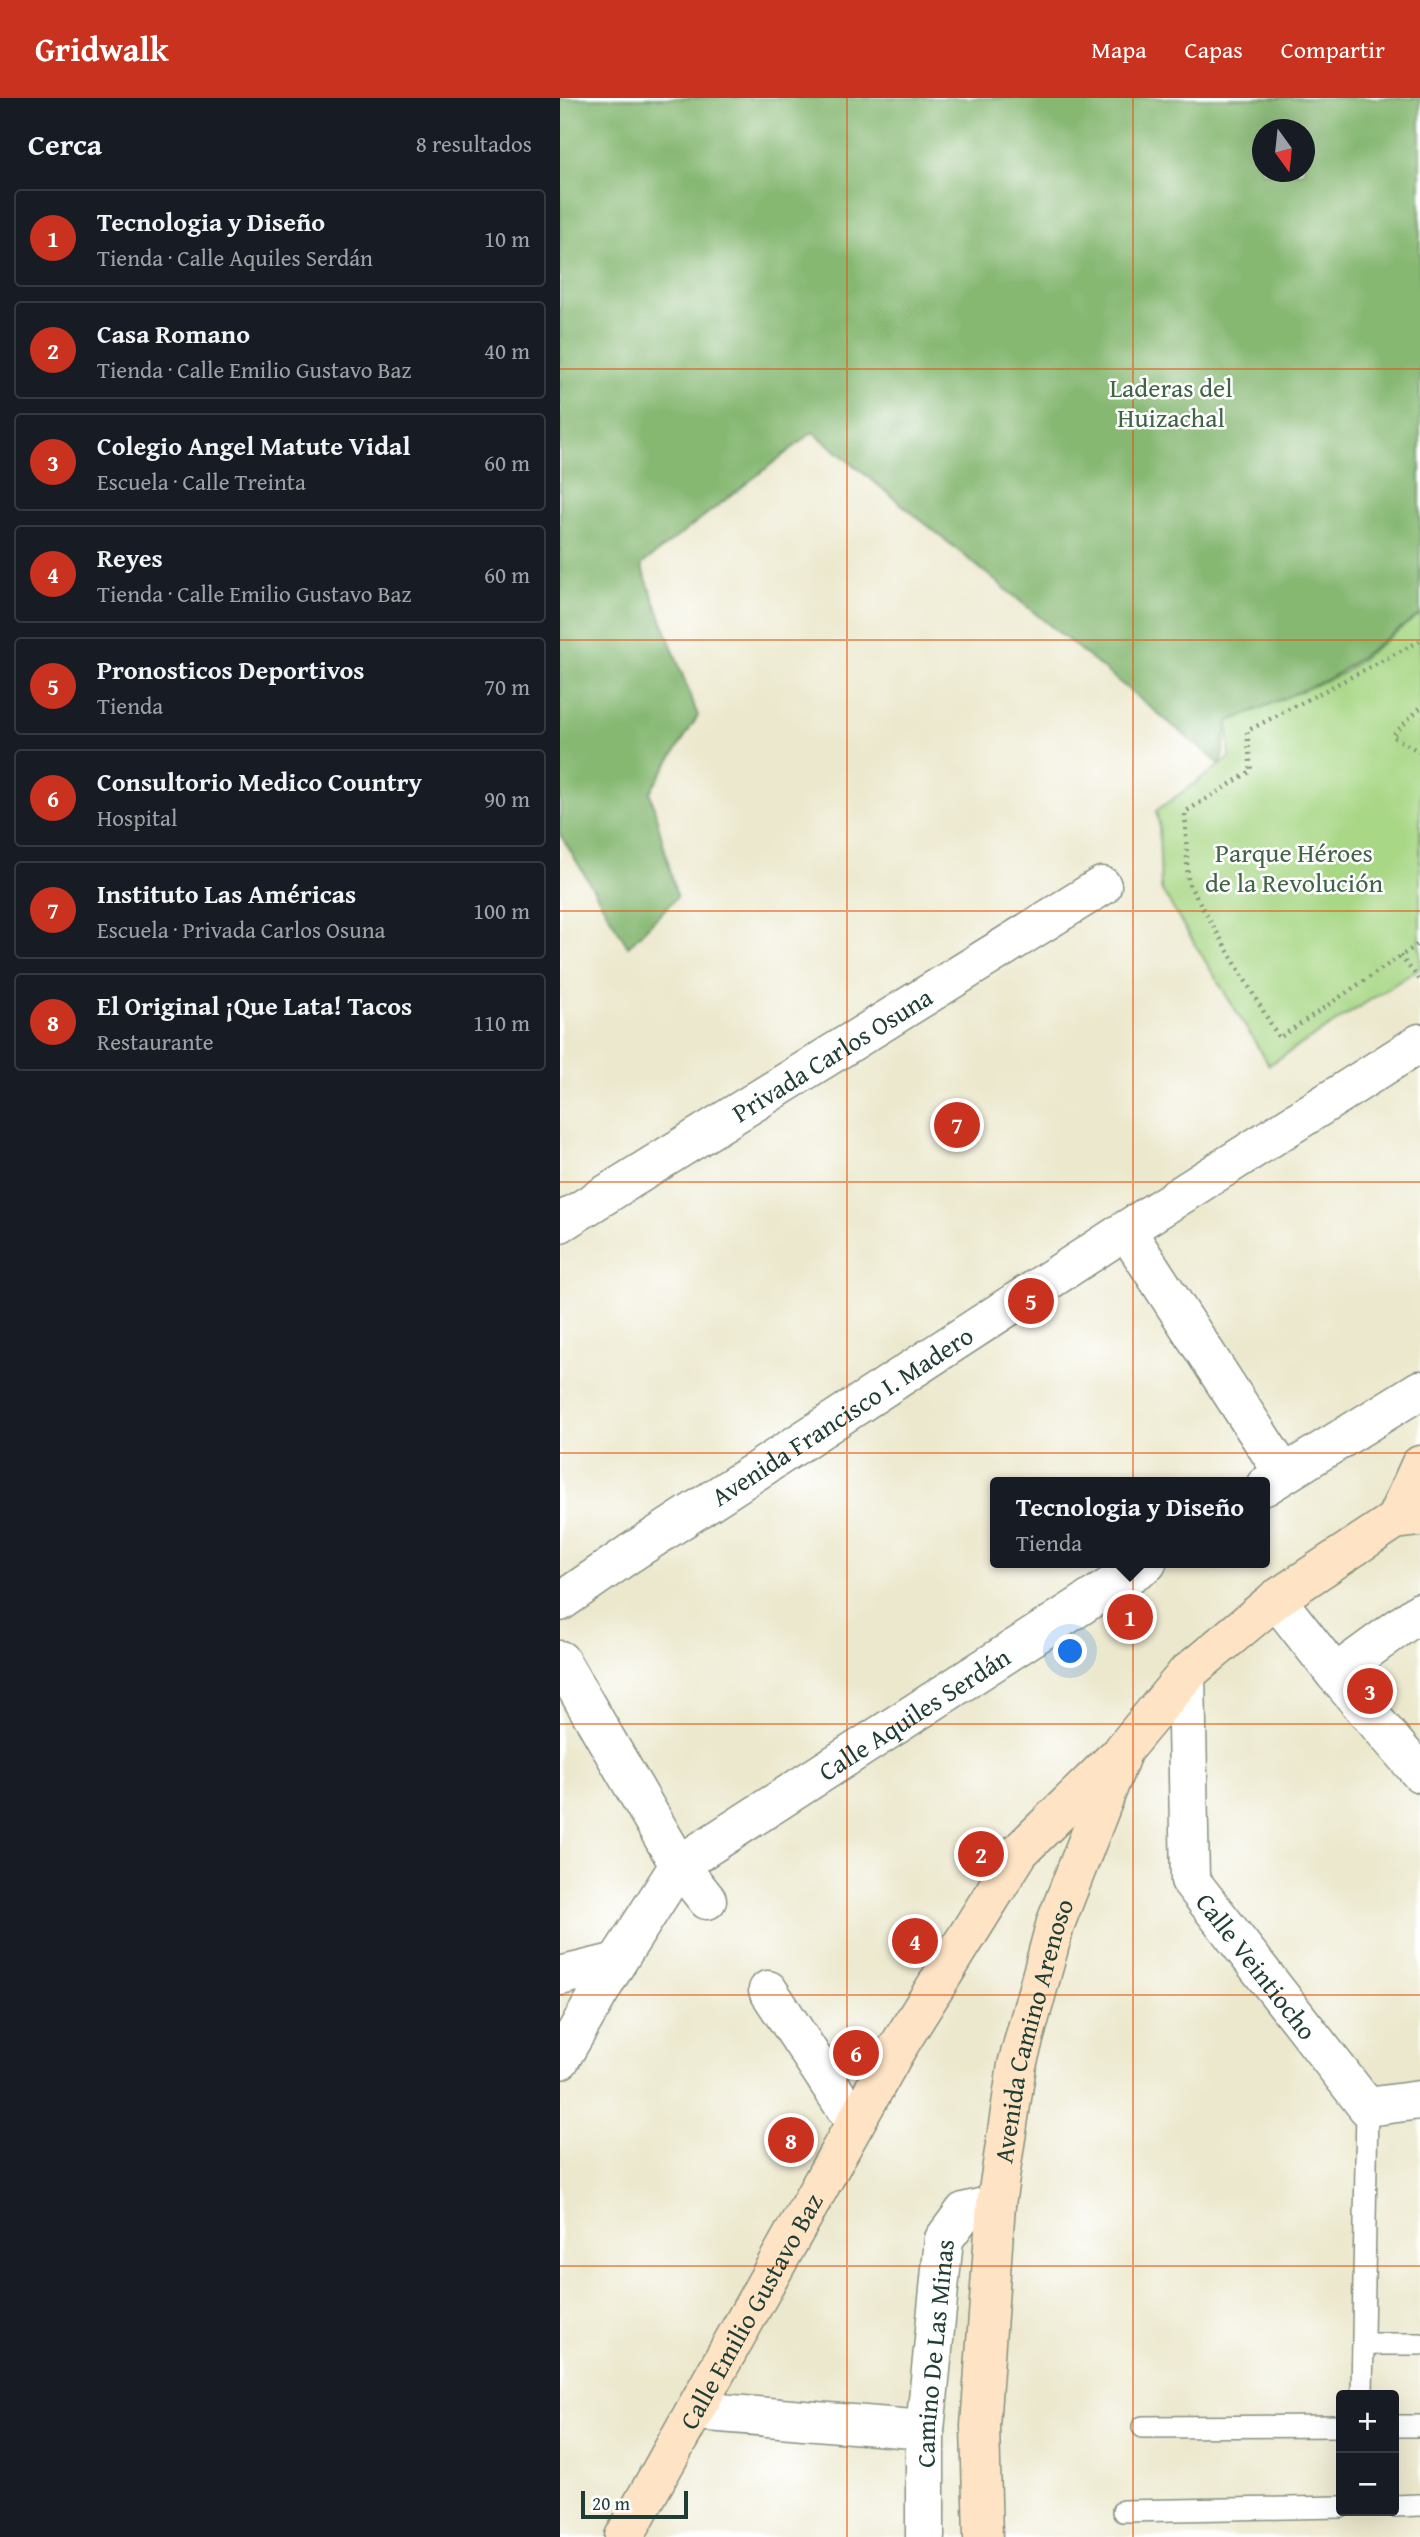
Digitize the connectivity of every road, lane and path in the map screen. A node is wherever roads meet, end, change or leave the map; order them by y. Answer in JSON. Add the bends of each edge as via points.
{"nodes":[{"id":1,"x":1420,"y":641,"type":"edge"},
{"id":2,"x":1420,"y":708,"type":"edge"},
{"id":3,"x":1420,"y":752,"type":"edge"},
{"id":4,"x":1102,"y":886,"type":"dead end"},
{"id":5,"x":1420,"y":943,"type":"edge"},
{"id":6,"x":1400,"y":956,"type":"junction"},
{"id":7,"x":1420,"y":980,"type":"edge"},
{"id":8,"x":1420,"y":1043,"type":"edge"},
{"id":9,"x":561,"y":1219,"type":"edge"},
{"id":10,"x":1126,"y":1230,"type":"junction"},
{"id":11,"x":1420,"y":1390,"type":"edge"},
{"id":12,"x":1420,"y":1465,"type":"edge"},
{"id":13,"x":1275,"y":1480,"type":"edge"},
{"id":14,"x":1407,"y":1518,"type":"edge"},
{"id":15,"x":1139,"y":1568,"type":"edge"},
{"id":16,"x":1276,"y":1599,"type":"junction"},
{"id":17,"x":560,"y":1602,"type":"edge"},
{"id":18,"x":1420,"y":1612,"type":"edge"},
{"id":19,"x":560,"y":1660,"type":"edge"},
{"id":20,"x":1186,"y":1674,"type":"junction"},
{"id":21,"x":1335,"y":1674,"type":"junction"},
{"id":22,"x":1123,"y":1750,"type":"junction"},
{"id":23,"x":1420,"y":1773,"type":"edge"},
{"id":24,"x":679,"y":1865,"type":"junction"},
{"id":25,"x":707,"y":1900,"type":"dead end"},
{"id":26,"x":617,"y":1962,"type":"junction"},
{"id":27,"x":560,"y":1976,"type":"edge"},
{"id":28,"x":768,"y":1990,"type":"dead end"},
{"id":29,"x":560,"y":2060,"type":"edge"},
{"id":30,"x":1420,"y":2100,"type":"edge"},
{"id":31,"x":1367,"y":2107,"type":"junction"},
{"id":32,"x":855,"y":2123,"type":"junction"},
{"id":33,"x":996,"y":2204,"type":"junction"},
{"id":34,"x":1363,"y":2344,"type":"junction"},
{"id":35,"x":1420,"y":2344,"type":"edge"},
{"id":36,"x":1362,"y":2390,"type":"edge"},
{"id":37,"x":696,"y":2411,"type":"junction"},
{"id":38,"x":1336,"y":2426,"type":"edge"},
{"id":39,"x":1399,"y":2426,"type":"edge"},
{"id":40,"x":1420,"y":2426,"type":"edge"},
{"id":41,"x":1143,"y":2427,"type":"dead end"},
{"id":42,"x":925,"y":2430,"type":"junction"},
{"id":43,"x":1420,"y":2505,"type":"edge"},
{"id":44,"x":1399,"y":2506,"type":"edge"},
{"id":45,"x":1336,"y":2507,"type":"edge"},
{"id":46,"x":1123,"y":2511,"type":"dead end"},
{"id":47,"x":624,"y":2537,"type":"edge"},
{"id":48,"x":925,"y":2537,"type":"edge"},
{"id":49,"x":983,"y":2537,"type":"edge"}],
"edges":[{"from":1,"to":6,"type":"path","via":[[1247,731],[1251,771],[1185,812],[1188,883],[1279,1038]]},
{"from":2,"to":3,"type":"path","via":[[1392,736]]},
{"from":4,"to":9,"type":"street","name":"Privada Carlos Osuna"},
{"from":5,"to":6,"type":"path"},
{"from":6,"to":7,"type":"path"},
{"from":8,"to":10,"type":"street","name":"Avenida Francisco I. Madero"},
{"from":10,"to":13,"type":"street"},
{"from":10,"to":17,"type":"street","name":"Avenida Francisco I. Madero"},
{"from":11,"to":13,"type":"street"},
{"from":12,"to":14,"type":"main road"},
{"from":14,"to":16,"type":"main road","name":"Avenida Camino Arenoso"},
{"from":15,"to":24,"type":"street","name":"Calle Aquiles Serdán"},
{"from":16,"to":20,"type":"main road","name":"Avenida Camino Arenoso"},
{"from":16,"to":21,"type":"street"},
{"from":18,"to":21,"type":"street"},
{"from":19,"to":24,"type":"street"},
{"from":20,"to":22,"type":"main road","name":"Avenida Camino Arenoso"},
{"from":20,"to":31,"type":"street","name":"Calle Veintiocho","via":[[1190,1880]]},
{"from":21,"to":23,"type":"street"},
{"from":22,"to":32,"type":"main road","name":"Calle Emilio Gustavo Baz","via":[[1020,1851]]},
{"from":22,"to":33,"type":"main road","name":"Avenida Camino Arenoso","via":[[1053,1935],[1017,2065]]},
{"from":24,"to":25,"type":"street"},
{"from":24,"to":26,"type":"street"},
{"from":26,"to":27,"type":"street"},
{"from":26,"to":29,"type":"street"},
{"from":28,"to":32,"type":"street"},
{"from":30,"to":31,"type":"street"},
{"from":31,"to":34,"type":"lane"},
{"from":32,"to":37,"type":"main road","name":"Calle Emilio Gustavo Baz"},
{"from":33,"to":42,"type":"street","name":"Camino De Las Minas","via":[[964,2212],[944,2239]]},
{"from":33,"to":49,"type":"main road","name":"Avenida Camino Arenoso","via":[[980,2426]]},
{"from":34,"to":35,"type":"lane"},
{"from":34,"to":36,"type":"lane"},
{"from":37,"to":42,"type":"street"},
{"from":37,"to":47,"type":"main road","name":"Calle Emilio Gustavo Baz"},
{"from":38,"to":41,"type":"lane"},
{"from":39,"to":40,"type":"lane"},
{"from":42,"to":48,"type":"street","name":"Camino De Las Minas"},
{"from":43,"to":44,"type":"lane"},
{"from":45,"to":46,"type":"lane"}]}
